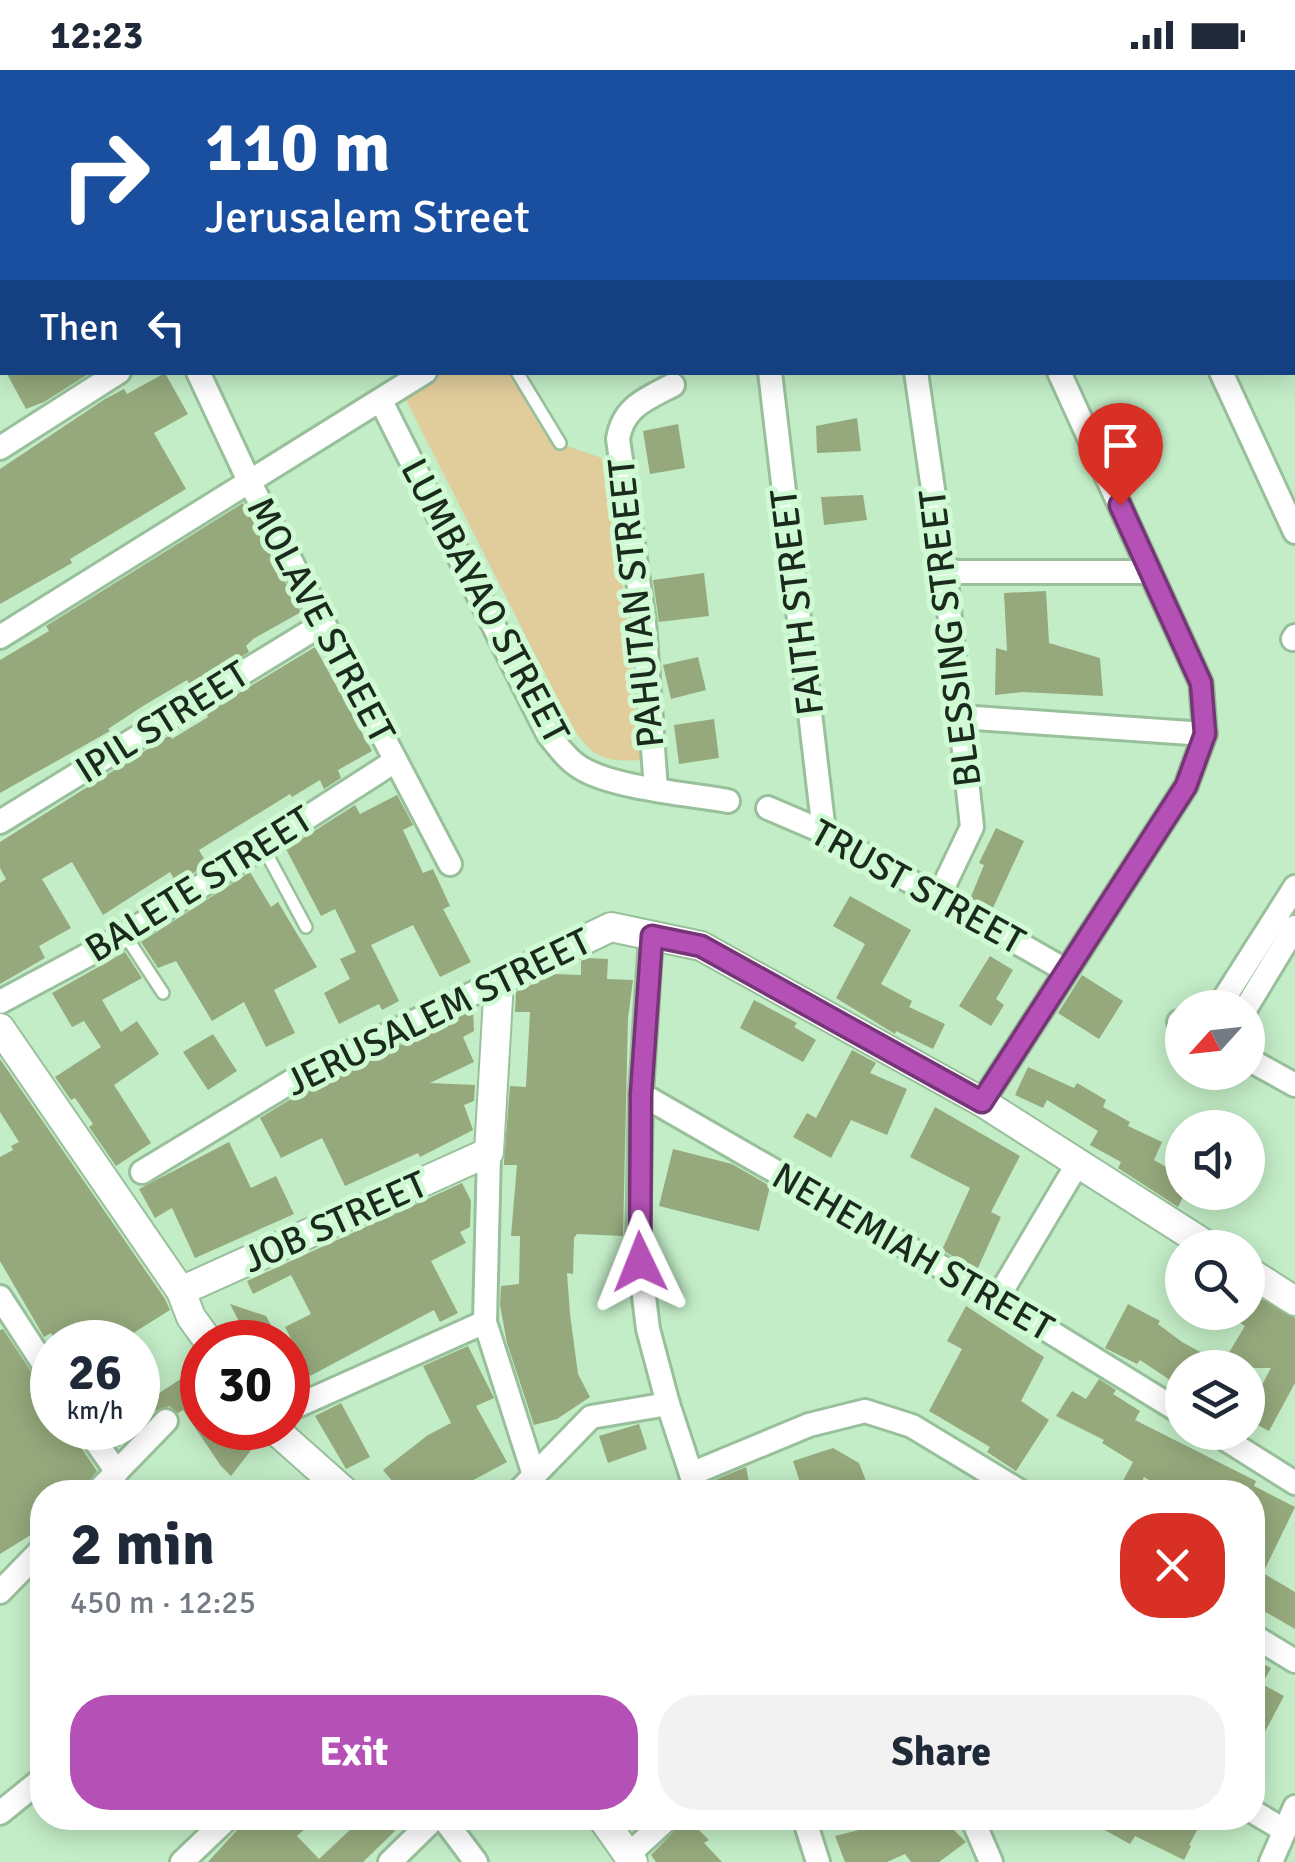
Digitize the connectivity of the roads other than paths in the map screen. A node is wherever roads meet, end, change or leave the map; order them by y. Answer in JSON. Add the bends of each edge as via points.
{"nodes":[{"id":1,"x":114,"y":375,"type":"edge"},
{"id":2,"x":199,"y":375,"type":"edge"},
{"id":3,"x":420,"y":375,"type":"edge"},
{"id":4,"x":519,"y":375,"type":"edge"},
{"id":5,"x":770,"y":375,"type":"edge"},
{"id":6,"x":916,"y":375,"type":"edge"},
{"id":7,"x":1060,"y":375,"type":"edge"},
{"id":8,"x":1222,"y":375,"type":"edge"},
{"id":9,"x":672,"y":385,"type":"dead end"},
{"id":10,"x":381,"y":401,"type":"junction"},
{"id":11,"x":560,"y":444,"type":"dead end"},
{"id":12,"x":0,"y":448,"type":"edge"},
{"id":13,"x":250,"y":483,"type":"junction"},
{"id":14,"x":1295,"y":532,"type":"edge"},
{"id":15,"x":944,"y":572,"type":"junction"},
{"id":16,"x":1150,"y":572,"type":"junction"},
{"id":17,"x":324,"y":623,"type":"junction"},
{"id":18,"x":0,"y":637,"type":"edge"},
{"id":19,"x":960,"y":717,"type":"junction"},
{"id":20,"x":1205,"y":734,"type":"junction"},
{"id":21,"x":395,"y":761,"type":"junction"},
{"id":22,"x":656,"y":790,"type":"junction"},
{"id":23,"x":728,"y":801,"type":"dead end"},
{"id":24,"x":768,"y":808,"type":"dead end"},
{"id":25,"x":0,"y":822,"type":"edge"},
{"id":26,"x":824,"y":832,"type":"junction"},
{"id":27,"x":262,"y":845,"type":"junction"},
{"id":28,"x":450,"y":864,"type":"dead end"},
{"id":29,"x":1295,"y":887,"type":"edge"},
{"id":30,"x":938,"y":898,"type":"junction"},
{"id":31,"x":306,"y":927,"type":"dead end"},
{"id":32,"x":1295,"y":928,"type":"edge"},
{"id":33,"x":125,"y":935,"type":"junction"},
{"id":34,"x":652,"y":936,"type":"junction"},
{"id":35,"x":1066,"y":970,"type":"junction"},
{"id":36,"x":499,"y":980,"type":"junction"},
{"id":37,"x":1229,"y":990,"type":"edge"},
{"id":38,"x":1257,"y":990,"type":"edge"},
{"id":39,"x":163,"y":993,"type":"dead end"},
{"id":40,"x":0,"y":1002,"type":"edge"},
{"id":41,"x":0,"y":1028,"type":"edge"},
{"id":42,"x":1265,"y":1068,"type":"edge"},
{"id":43,"x":1295,"y":1085,"type":"edge"},
{"id":44,"x":641,"y":1094,"type":"junction"},
{"id":45,"x":982,"y":1102,"type":"junction"},
{"id":46,"x":489,"y":1152,"type":"junction"},
{"id":47,"x":1078,"y":1163,"type":"junction"},
{"id":48,"x":142,"y":1172,"type":"dead end"},
{"id":49,"x":1183,"y":1230,"type":"edge"},
{"id":50,"x":1265,"y":1282,"type":"edge"},
{"id":51,"x":181,"y":1291,"type":"junction"},
{"id":52,"x":0,"y":1297,"type":"edge"},
{"id":53,"x":997,"y":1299,"type":"junction"},
{"id":54,"x":1295,"y":1301,"type":"edge"},
{"id":55,"x":193,"y":1320,"type":"edge"},
{"id":56,"x":485,"y":1322,"type":"junction"},
{"id":57,"x":30,"y":1343,"type":"edge"},
{"id":58,"x":310,"y":1400,"type":"edge"},
{"id":59,"x":1165,"y":1403,"type":"edge"},
{"id":60,"x":668,"y":1404,"type":"junction"},
{"id":61,"x":166,"y":1422,"type":"dead end"},
{"id":62,"x":97,"y":1450,"type":"edge"},
{"id":63,"x":298,"y":1450,"type":"edge"},
{"id":64,"x":1243,"y":1450,"type":"edge"},
{"id":65,"x":112,"y":1480,"type":"edge"},
{"id":66,"x":117,"y":1480,"type":"edge"},
{"id":67,"x":332,"y":1480,"type":"edge"},
{"id":68,"x":525,"y":1480,"type":"edge"},
{"id":69,"x":530,"y":1480,"type":"edge"},
{"id":70,"x":693,"y":1480,"type":"edge"},
{"id":71,"x":700,"y":1480,"type":"edge"},
{"id":72,"x":1001,"y":1480,"type":"edge"},
{"id":73,"x":1295,"y":1482,"type":"edge"},
{"id":74,"x":30,"y":1559,"type":"edge"},
{"id":75,"x":3,"y":1581,"type":"edge"},
{"id":76,"x":1265,"y":1643,"type":"edge"},
{"id":77,"x":1295,"y":1661,"type":"edge"},
{"id":78,"x":30,"y":1789,"type":"edge"},
{"id":79,"x":1295,"y":1806,"type":"edge"},
{"id":80,"x":0,"y":1813,"type":"edge"},
{"id":81,"x":1265,"y":1818,"type":"edge"},
{"id":82,"x":215,"y":1830,"type":"edge"},
{"id":83,"x":423,"y":1830,"type":"edge"},
{"id":84,"x":452,"y":1830,"type":"edge"},
{"id":85,"x":611,"y":1830,"type":"edge"},
{"id":86,"x":657,"y":1830,"type":"edge"},
{"id":87,"x":808,"y":1830,"type":"edge"},
{"id":88,"x":977,"y":1830,"type":"edge"},
{"id":89,"x":1284,"y":1830,"type":"junction"},
{"id":90,"x":631,"y":1858,"type":"edge"},
{"id":91,"x":182,"y":1862,"type":"edge"},
{"id":92,"x":390,"y":1862,"type":"edge"},
{"id":93,"x":476,"y":1862,"type":"edge"},
{"id":94,"x":818,"y":1862,"type":"edge"},
{"id":95,"x":991,"y":1862,"type":"edge"},
{"id":96,"x":1270,"y":1862,"type":"edge"}],
"edges":[{"from":1,"to":12,"type":"street"},
{"from":2,"to":13,"type":"street","name":"MOLAVE STREET"},
{"from":3,"to":10,"type":"street"},
{"from":4,"to":11,"type":"lane"},
{"from":5,"to":26,"type":"street","name":"FAITH STREET"},
{"from":6,"to":15,"type":"street","name":"BLESSING STREET"},
{"from":7,"to":16,"type":"street"},
{"from":8,"to":14,"type":"street"},
{"from":9,"to":22,"type":"street","name":"PAHUTAN STREET","via":[[633,406],[618,439],[644,622]]},
{"from":10,"to":13,"type":"street"},
{"from":10,"to":22,"type":"street","name":"LUMBAYAO STREET","via":[[548,734],[582,770]]},
{"from":13,"to":17,"type":"street","name":"MOLAVE STREET"},
{"from":13,"to":18,"type":"street"},
{"from":15,"to":16,"type":"street"},
{"from":15,"to":19,"type":"street","name":"BLESSING STREET"},
{"from":16,"to":20,"type":"street","via":[[1201,683]]},
{"from":17,"to":21,"type":"street","name":"MOLAVE STREET"},
{"from":17,"to":25,"type":"street","name":"IPIL STREET"},
{"from":19,"to":20,"type":"street"},
{"from":19,"to":30,"type":"street","name":"BLESSING STREET","via":[[972,827]]},
{"from":20,"to":35,"type":"street","via":[[1186,786]]},
{"from":21,"to":27,"type":"street","name":"BALETE STREET"},
{"from":21,"to":28,"type":"street","name":"MOLAVE STREET"},
{"from":22,"to":23,"type":"street","name":"LUMBAYAO STREET"},
{"from":24,"to":26,"type":"street","name":"TRUST STREET"},
{"from":26,"to":30,"type":"street","name":"TRUST STREET"},
{"from":27,"to":31,"type":"lane"},
{"from":27,"to":33,"type":"street","name":"BALETE STREET"},
{"from":29,"to":37,"type":"street"},
{"from":30,"to":35,"type":"street","name":"TRUST STREET"},
{"from":32,"to":38,"type":"street"},
{"from":33,"to":39,"type":"lane"},
{"from":33,"to":40,"type":"street","name":"BALETE STREET"},
{"from":34,"to":36,"type":"street","name":"JERUSALEM STREET","via":[[610,927]]},
{"from":34,"to":44,"type":"street"},
{"from":34,"to":45,"type":"street","name":"JERUSALEM STREET","via":[[701,946]]},
{"from":35,"to":45,"type":"street"},
{"from":36,"to":46,"type":"street"},
{"from":36,"to":48,"type":"street","name":"JERUSALEM STREET","via":[[297,1078]]},
{"from":41,"to":51,"type":"street"},
{"from":42,"to":43,"type":"street"},
{"from":44,"to":53,"type":"street","name":"NEHEMIAH STREET"},
{"from":44,"to":60,"type":"street","via":[[638,1247],[648,1329]]},
{"from":45,"to":47,"type":"street","name":"JERUSALEM STREET"},
{"from":46,"to":51,"type":"street","name":"JOB STREET"},
{"from":46,"to":56,"type":"street"},
{"from":47,"to":49,"type":"street","name":"JERUSALEM STREET"},
{"from":47,"to":53,"type":"street"},
{"from":50,"to":54,"type":"street"},
{"from":51,"to":55,"type":"street"},
{"from":52,"to":57,"type":"street"},
{"from":53,"to":59,"type":"street","name":"NEHEMIAH STREET"},
{"from":56,"to":58,"type":"street"},
{"from":56,"to":68,"type":"street"},
{"from":60,"to":69,"type":"street","via":[[591,1417]]},
{"from":60,"to":70,"type":"street"},
{"from":61,"to":66,"type":"street"},
{"from":62,"to":65,"type":"street"},
{"from":63,"to":67,"type":"street"},
{"from":64,"to":73,"type":"street"},
{"from":71,"to":72,"type":"street","via":[[809,1425],[865,1411],[912,1426]]},
{"from":74,"to":75,"type":"street"},
{"from":76,"to":77,"type":"street"},
{"from":78,"to":80,"type":"street"},
{"from":79,"to":89,"type":"street"},
{"from":81,"to":89,"type":"street"},
{"from":82,"to":91,"type":"street"},
{"from":83,"to":92,"type":"street"},
{"from":84,"to":93,"type":"street"},
{"from":85,"to":90,"type":"street"},
{"from":86,"to":90,"type":"street"},
{"from":87,"to":94,"type":"street"},
{"from":88,"to":95,"type":"street"},
{"from":89,"to":96,"type":"street"}]}
